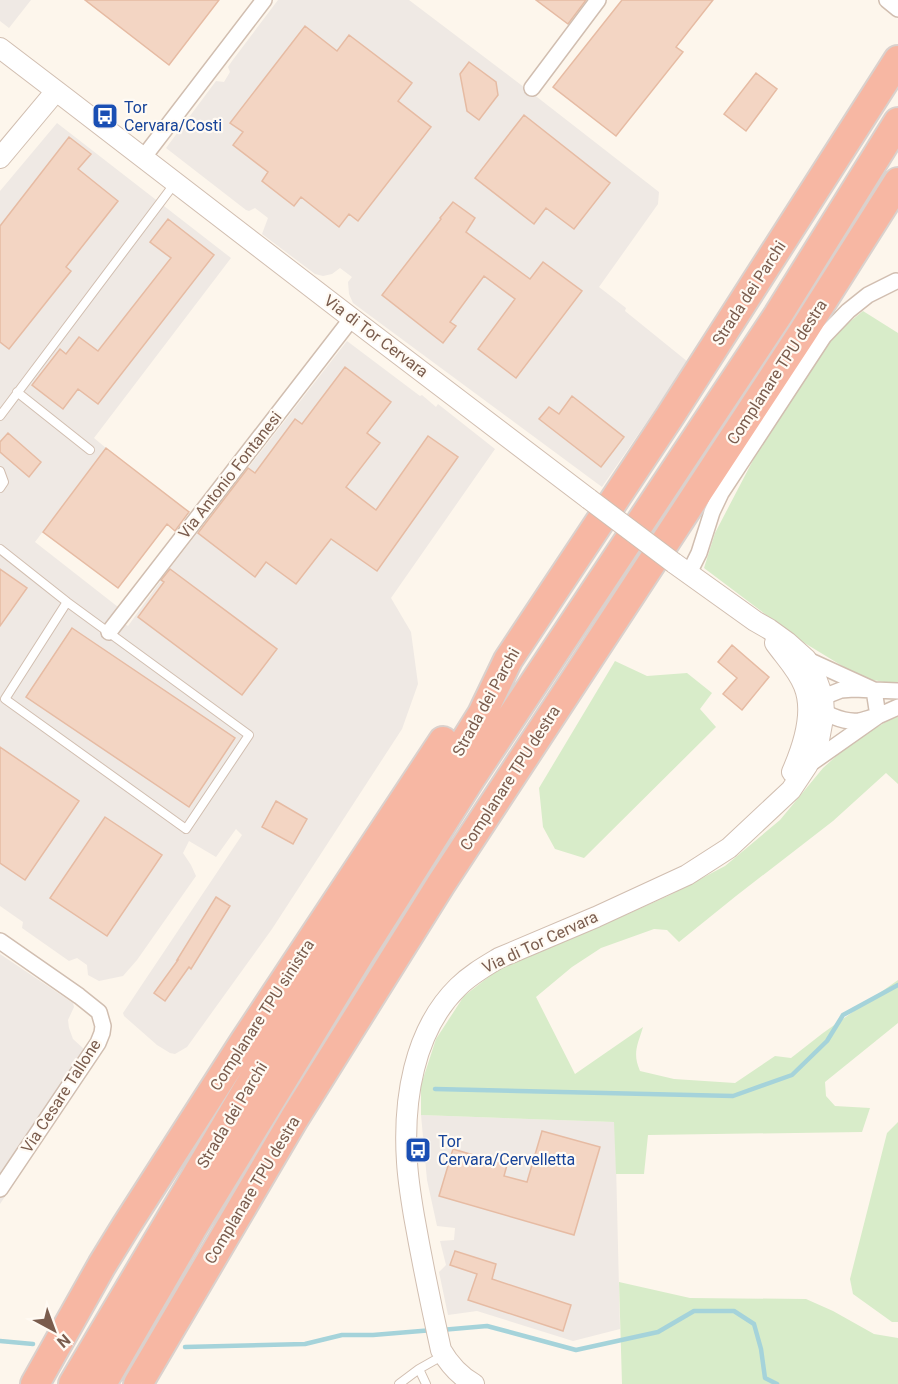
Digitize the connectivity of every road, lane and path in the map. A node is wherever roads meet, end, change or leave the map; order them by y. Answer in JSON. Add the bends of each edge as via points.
{"nodes":[{"id":1,"x":264,"y":0,"type":"edge"},
{"id":2,"x":598,"y":0,"type":"edge"},
{"id":3,"x":887,"y":0,"type":"edge"},
{"id":4,"x":898,"y":9,"type":"edge"},
{"id":5,"x":0,"y":48,"type":"edge"},
{"id":6,"x":898,"y":60,"type":"edge"},
{"id":7,"x":531,"y":88,"type":"dead end"},
{"id":8,"x":56,"y":92,"type":"junction"},
{"id":9,"x":898,"y":122,"type":"edge"},
{"id":10,"x":0,"y":158,"type":"edge"},
{"id":11,"x":143,"y":158,"type":"junction"},
{"id":12,"x":176,"y":181,"type":"junction"},
{"id":13,"x":898,"y":182,"type":"edge"},
{"id":14,"x":896,"y":281,"type":"dead end"},
{"id":15,"x":352,"y":318,"type":"junction"},
{"id":16,"x":18,"y":392,"type":"junction"},
{"id":17,"x":0,"y":416,"type":"edge"},
{"id":18,"x":90,"y":450,"type":"dead end"},
{"id":19,"x":0,"y":471,"type":"edge"},
{"id":20,"x":0,"y":488,"type":"edge"},
{"id":21,"x":0,"y":549,"type":"edge"},
{"id":22,"x":681,"y":568,"type":"junction"},
{"id":23,"x":67,"y":602,"type":"junction"},
{"id":24,"x":755,"y":621,"type":"junction"},
{"id":25,"x":109,"y":632,"type":"junction"},
{"id":26,"x":806,"y":659,"type":"junction"},
{"id":27,"x":508,"y":660,"type":"junction"},
{"id":28,"x":874,"y":690,"type":"junction"},
{"id":29,"x":898,"y":691,"type":"edge"},
{"id":30,"x":818,"y":704,"type":"junction"},
{"id":31,"x":898,"y":707,"type":"edge"},
{"id":32,"x":878,"y":716,"type":"junction"},
{"id":33,"x":807,"y":766,"type":"junction"},
{"id":34,"x":771,"y":808,"type":"junction"},
{"id":35,"x":0,"y":941,"type":"edge"},
{"id":36,"x":0,"y":1189,"type":"edge"},
{"id":37,"x":126,"y":1226,"type":"junction"},
{"id":38,"x":223,"y":1238,"type":"junction"},
{"id":39,"x":442,"y":1352,"type":"junction"},
{"id":40,"x":419,"y":1369,"type":"junction"},
{"id":41,"x":19,"y":1384,"type":"edge"},
{"id":42,"x":35,"y":1384,"type":"edge"},
{"id":43,"x":73,"y":1384,"type":"edge"},
{"id":44,"x":102,"y":1384,"type":"edge"},
{"id":45,"x":138,"y":1384,"type":"edge"},
{"id":46,"x":151,"y":1384,"type":"edge"},
{"id":47,"x":399,"y":1384,"type":"edge"},
{"id":48,"x":426,"y":1384,"type":"edge"},
{"id":49,"x":474,"y":1384,"type":"edge"}],
"edges":[{"from":1,"to":11,"type":"street"},
{"from":2,"to":7,"type":"street"},
{"from":3,"to":4,"type":"street"},
{"from":5,"to":8,"type":"street","name":"Via di Tor Cervara"},
{"from":6,"to":27,"type":"highway","name":"Strada dei Parchi"},
{"from":8,"to":10,"type":"street"},
{"from":8,"to":11,"type":"street","name":"Via di Tor Cervara"},
{"from":9,"to":44,"type":"highway","name":"Strada dei Parchi","via":[[778,315],[358,955]]},
{"from":11,"to":12,"type":"street","name":"Via di Tor Cervara"},
{"from":12,"to":15,"type":"street","name":"Via di Tor Cervara"},
{"from":12,"to":16,"type":"lane"},
{"from":13,"to":38,"type":"highway","name":"Complanare TPU destra","via":[[804,332],[441,884]]},
{"from":14,"to":22,"type":"street","via":[[848,310],[819,342],[721,493],[699,553]]},
{"from":15,"to":22,"type":"street","name":"Via di Tor Cervara","bridge":true},
{"from":15,"to":25,"type":"street","name":"Via Antonio Fontanesi"},
{"from":16,"to":17,"type":"lane"},
{"from":16,"to":18,"type":"lane"},
{"from":19,"to":20,"type":"lane","via":[[4,482]]},
{"from":21,"to":23,"type":"lane"},
{"from":22,"to":24,"type":"street","name":"Via di Tor Cervara"},
{"from":23,"to":25,"type":"lane"},
{"from":23,"to":25,"type":"lane","via":[[5,699],[186,830],[249,735]]},
{"from":24,"to":26,"type":"street","name":"Via di Tor Cervara"},
{"from":24,"to":30,"type":"street","name":"Via di Tor Cervara"},
{"from":26,"to":28,"type":"street"},
{"from":26,"to":30,"type":"street","name":"Via di Tor Cervara","via":[[815,675]]},
{"from":27,"to":37,"type":"highway","name":"Complanare TPU sinistra","via":[[467,705]]},
{"from":27,"to":43,"type":"highway","name":"Strada dei Parchi","via":[[482,714],[266,1058]]},
{"from":28,"to":29,"type":"street"},
{"from":28,"to":30,"type":"street","via":[[841,690]]},
{"from":28,"to":32,"type":"street"},
{"from":30,"to":32,"type":"street","via":[[840,719],[857,721]]},
{"from":30,"to":33,"type":"street","name":"Via di Tor Cervara","via":[[819,740]]},
{"from":30,"to":34,"type":"street","name":"Via di Tor Cervara","via":[[808,722],[799,757]]},
{"from":31,"to":32,"type":"street"},
{"from":32,"to":33,"type":"street"},
{"from":33,"to":34,"type":"street","name":"Via di Tor Cervara","via":[[791,790]]},
{"from":34,"to":39,"type":"street","name":"Via di Tor Cervara","via":[[729,848],[671,883],[499,958],[457,988],[430,1025],[416,1061],[407,1123],[407,1160]]},
{"from":35,"to":36,"type":"street","name":"Via Cesare Tallone","via":[[92,1006],[99,1012],[103,1026],[98,1042]]},
{"from":37,"to":41,"type":"highway","via":[[91,1259]]},
{"from":37,"to":42,"type":"highway","name":"Complanare TPU sinistra"},
{"from":38,"to":45,"type":"highway","name":"Complanare TPU destra"},
{"from":38,"to":46,"type":"highway","via":[[201,1299]]},
{"from":39,"to":40,"type":"lane"},
{"from":39,"to":49,"type":"street","name":"Via di Tor Cervara"},
{"from":40,"to":47,"type":"lane"},
{"from":40,"to":48,"type":"lane"}]}
